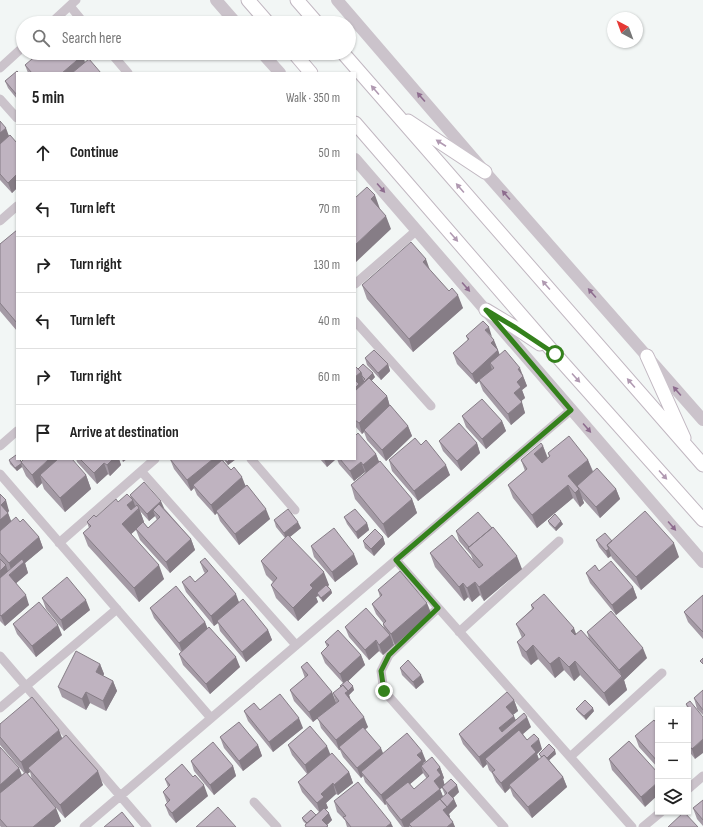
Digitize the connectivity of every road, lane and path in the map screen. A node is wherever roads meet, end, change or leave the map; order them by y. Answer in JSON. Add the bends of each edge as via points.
{"nodes":[{"id":1,"x":216,"y":0,"type":"edge"},
{"id":2,"x":248,"y":0,"type":"edge"},
{"id":3,"x":297,"y":0,"type":"edge"},
{"id":4,"x":337,"y":0,"type":"edge"},
{"id":5,"x":73,"y":3,"type":"edge"},
{"id":6,"x":58,"y":16,"type":"edge"},
{"id":7,"x":80,"y":16,"type":"edge"},
{"id":8,"x":230,"y":16,"type":"edge"},
{"id":9,"x":262,"y":16,"type":"edge"},
{"id":10,"x":311,"y":16,"type":"edge"},
{"id":11,"x":351,"y":16,"type":"edge"},
{"id":12,"x":356,"y":22,"type":"edge"},
{"id":13,"x":16,"y":53,"type":"edge"},
{"id":14,"x":117,"y":60,"type":"edge"},
{"id":15,"x":268,"y":60,"type":"edge"},
{"id":16,"x":300,"y":60,"type":"edge"},
{"id":17,"x":349,"y":60,"type":"edge"},
{"id":18,"x":0,"y":68,"type":"edge"},
{"id":19,"x":127,"y":72,"type":"edge"},
{"id":20,"x":279,"y":72,"type":"edge"},
{"id":21,"x":310,"y":72,"type":"edge"},
{"id":22,"x":0,"y":98,"type":"edge"},
{"id":23,"x":394,"y":112,"type":"junction"},
{"id":24,"x":16,"y":117,"type":"edge"},
{"id":25,"x":356,"y":124,"type":"edge"},
{"id":26,"x":356,"y":160,"type":"edge"},
{"id":27,"x":485,"y":172,"type":"junction"},
{"id":28,"x":16,"y":207,"type":"edge"},
{"id":29,"x":0,"y":221,"type":"edge"},
{"id":30,"x":417,"y":230,"type":"junction"},
{"id":31,"x":356,"y":283,"type":"edge"},
{"id":32,"x":486,"y":310,"type":"junction"},
{"id":33,"x":356,"y":321,"type":"edge"},
{"id":34,"x":555,"y":354,"type":"junction"},
{"id":35,"x":647,"y":356,"type":"junction"},
{"id":36,"x":431,"y":406,"type":"dead end"},
{"id":37,"x":571,"y":410,"type":"junction"},
{"id":38,"x":703,"y":420,"type":"edge"},
{"id":39,"x":16,"y":432,"type":"edge"},
{"id":40,"x":0,"y":446,"type":"edge"},
{"id":41,"x":690,"y":450,"type":"junction"},
{"id":42,"x":154,"y":460,"type":"edge"},
{"id":43,"x":252,"y":460,"type":"edge"},
{"id":44,"x":703,"y":465,"type":"edge"},
{"id":45,"x":141,"y":471,"type":"junction"},
{"id":46,"x":0,"y":474,"type":"edge"},
{"id":47,"x":295,"y":510,"type":"dead end"},
{"id":48,"x":703,"y":520,"type":"edge"},
{"id":49,"x":558,"y":541,"type":"dead end"},
{"id":50,"x":59,"y":542,"type":"junction"},
{"id":51,"x":396,"y":560,"type":"junction"},
{"id":52,"x":703,"y":562,"type":"edge"},
{"id":53,"x":438,"y":608,"type":"junction"},
{"id":54,"x":117,"y":609,"type":"junction"},
{"id":55,"x":459,"y":632,"type":"junction"},
{"id":56,"x":296,"y":645,"type":"junction"},
{"id":57,"x":0,"y":656,"type":"edge"},
{"id":58,"x":662,"y":673,"type":"dead end"},
{"id":59,"x":26,"y":686,"type":"junction"},
{"id":60,"x":0,"y":708,"type":"edge"},
{"id":61,"x":211,"y":718,"type":"junction"},
{"id":62,"x":570,"y":757,"type":"junction"},
{"id":63,"x":703,"y":776,"type":"edge"},
{"id":64,"x":691,"y":786,"type":"edge"},
{"id":65,"x":120,"y":796,"type":"junction"},
{"id":66,"x":254,"y":802,"type":"dead end"},
{"id":67,"x":657,"y":815,"type":"edge"},
{"id":68,"x":84,"y":827,"type":"edge"},
{"id":69,"x":147,"y":827,"type":"edge"},
{"id":70,"x":277,"y":827,"type":"edge"},
{"id":71,"x":504,"y":827,"type":"edge"},
{"id":72,"x":632,"y":827,"type":"edge"},
{"id":73,"x":643,"y":827,"type":"edge"}],
"edges":[{"from":1,"to":8,"type":"street"},
{"from":2,"to":9,"type":"main road"},
{"from":3,"to":10,"type":"main road"},
{"from":11,"to":4,"type":"street","one_way":true},
{"from":5,"to":6,"type":"street"},
{"from":5,"to":7,"type":"street"},
{"from":27,"to":12,"type":"street","one_way":true},
{"from":13,"to":18,"type":"street"},
{"from":14,"to":19,"type":"street"},
{"from":15,"to":20,"type":"street"},
{"from":16,"to":21,"type":"main road"},
{"from":23,"to":17,"type":"main road","one_way":true},
{"from":22,"to":24,"type":"street"},
{"from":27,"to":23,"type":"main road","one_way":true},
{"from":41,"to":23,"type":"main road","one_way":true},
{"from":25,"to":34,"type":"main road","one_way":true},
{"from":26,"to":30,"type":"street","one_way":true},
{"from":35,"to":27,"type":"street","one_way":true},
{"from":28,"to":29,"type":"street"},
{"from":30,"to":31,"type":"street"},
{"from":30,"to":32,"type":"street","one_way":true},
{"from":32,"to":34,"type":"main road"},
{"from":32,"to":37,"type":"street"},
{"from":33,"to":36,"type":"street"},
{"from":34,"to":48,"type":"main road","one_way":true},
{"from":38,"to":35,"type":"street","one_way":true},
{"from":35,"to":41,"type":"main road"},
{"from":37,"to":51,"type":"street"},
{"from":37,"to":52,"type":"street","one_way":true},
{"from":39,"to":40,"type":"street"},
{"from":41,"to":44,"type":"main road"},
{"from":42,"to":45,"type":"street"},
{"from":43,"to":47,"type":"street"},
{"from":45,"to":50,"type":"street"},
{"from":45,"to":56,"type":"street"},
{"from":46,"to":50,"type":"street"},
{"from":49,"to":55,"type":"street"},
{"from":50,"to":54,"type":"street"},
{"from":51,"to":53,"type":"street"},
{"from":51,"to":56,"type":"street"},
{"from":53,"to":55,"type":"street"},
{"from":53,"to":71,"type":"street","via":[[389,655],[381,671],[384,691]]},
{"from":54,"to":59,"type":"street"},
{"from":54,"to":61,"type":"street"},
{"from":55,"to":62,"type":"street"},
{"from":56,"to":61,"type":"street"},
{"from":57,"to":59,"type":"street"},
{"from":58,"to":62,"type":"street"},
{"from":59,"to":60,"type":"street"},
{"from":59,"to":65,"type":"street"},
{"from":61,"to":65,"type":"street"},
{"from":62,"to":72,"type":"street"},
{"from":63,"to":64,"type":"street"},
{"from":65,"to":68,"type":"street"},
{"from":65,"to":69,"type":"street"},
{"from":66,"to":70,"type":"street"},
{"from":67,"to":73,"type":"street"}]}
